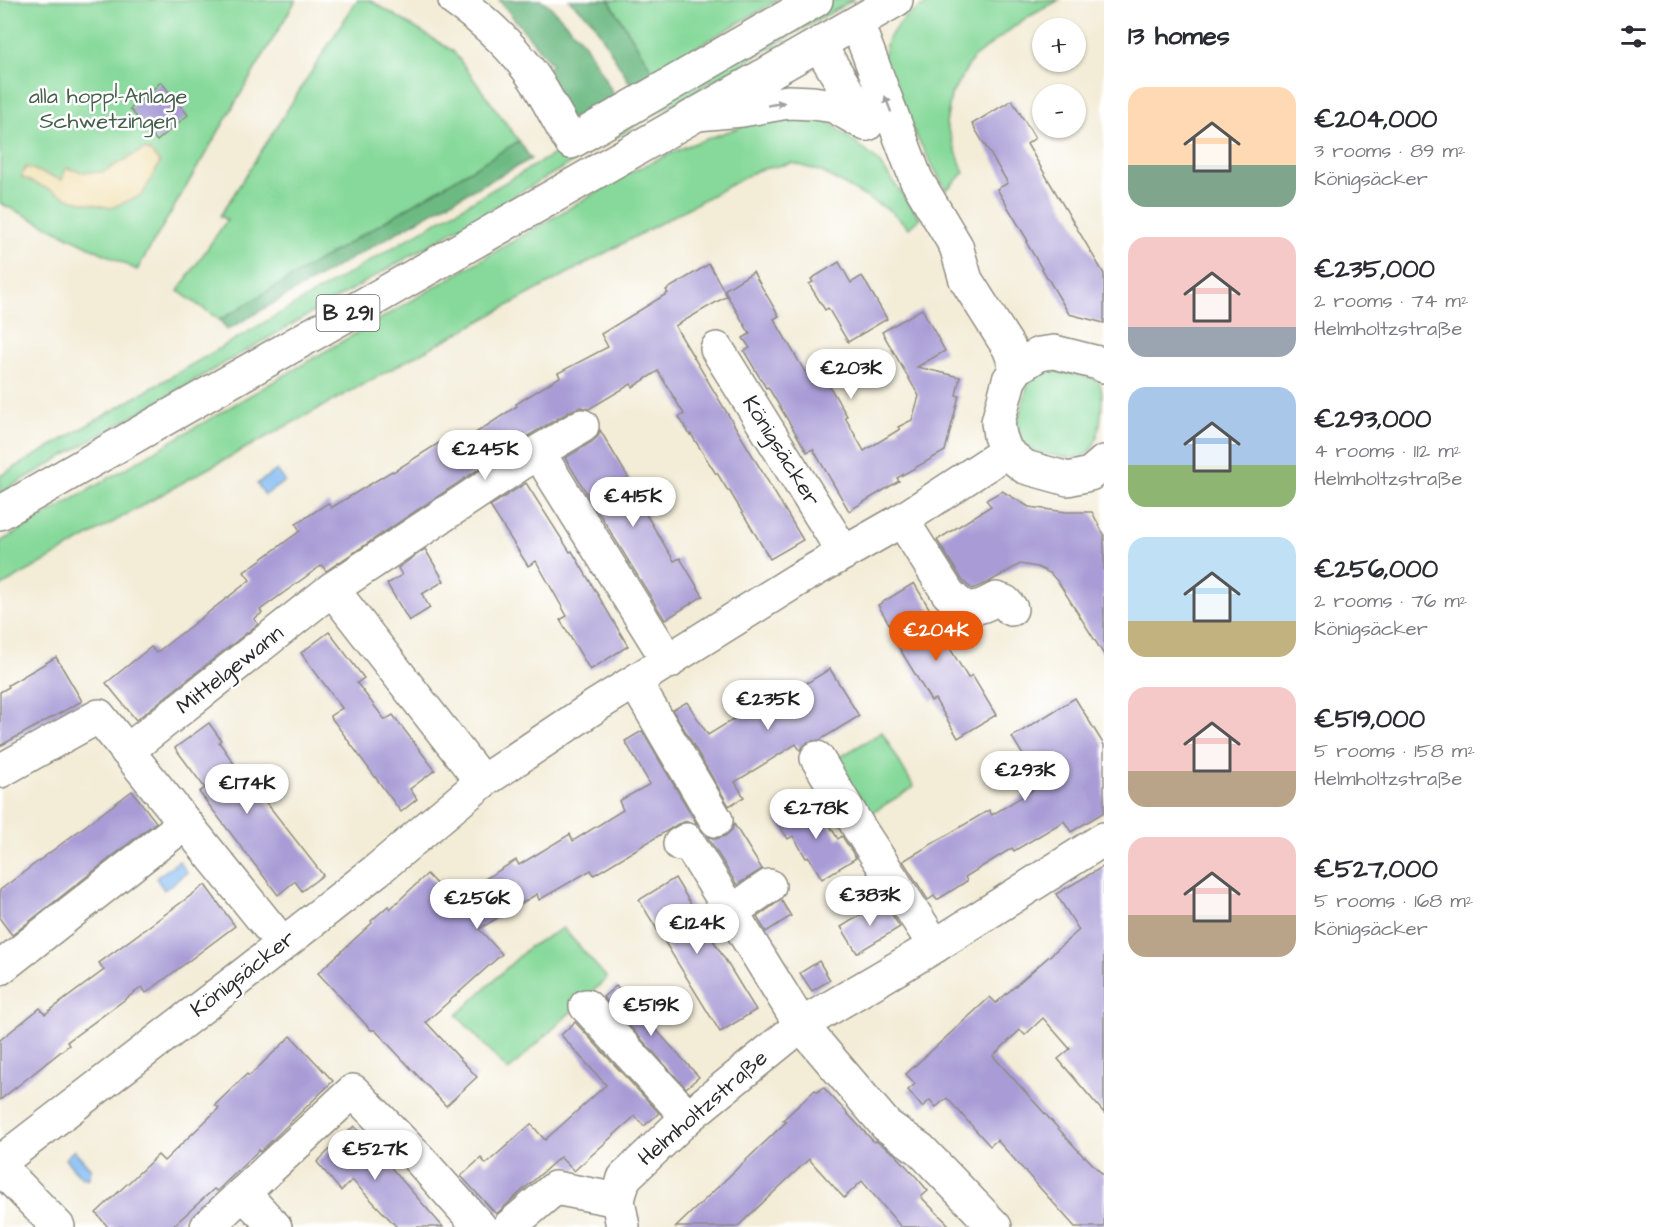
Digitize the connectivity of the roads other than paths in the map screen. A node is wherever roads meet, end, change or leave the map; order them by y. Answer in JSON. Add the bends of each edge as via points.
{"nodes":[{"id":1,"x":455,"y":0,"type":"edge"},
{"id":2,"x":816,"y":0,"type":"edge"},
{"id":3,"x":896,"y":0,"type":"edge"},
{"id":4,"x":857,"y":23,"type":"junction"},
{"id":5,"x":820,"y":46,"type":"junction"},
{"id":6,"x":697,"y":114,"type":"junction"},
{"id":7,"x":866,"y":124,"type":"junction"},
{"id":8,"x":916,"y":179,"type":"junction"},
{"id":9,"x":717,"y":349,"type":"dead end"},
{"id":10,"x":1028,"y":361,"type":"junction"},
{"id":11,"x":1104,"y":366,"type":"edge"},
{"id":12,"x":582,"y":426,"type":"dead end"},
{"id":13,"x":538,"y":452,"type":"junction"},
{"id":14,"x":1006,"y":452,"type":"junction"},
{"id":15,"x":1099,"y":478,"type":"edge"},
{"id":16,"x":0,"y":513,"type":"edge"},
{"id":17,"x":902,"y":520,"type":"junction"},
{"id":18,"x":844,"y":553,"type":"junction"},
{"id":19,"x":332,"y":589,"type":"junction"},
{"id":20,"x":1011,"y":609,"type":"dead end"},
{"id":21,"x":669,"y":662,"type":"junction"},
{"id":22,"x":635,"y":682,"type":"junction"},
{"id":23,"x":127,"y":751,"type":"junction"},
{"id":24,"x":817,"y":758,"type":"dead end"},
{"id":25,"x":0,"y":771,"type":"edge"},
{"id":26,"x":482,"y":782,"type":"junction"},
{"id":27,"x":716,"y":820,"type":"dead end"},
{"id":28,"x":185,"y":823,"type":"junction"},
{"id":29,"x":1104,"y":839,"type":"edge"},
{"id":30,"x":681,"y":844,"type":"dead end"},
{"id":31,"x":769,"y":886,"type":"dead end"},
{"id":32,"x":731,"y":912,"type":"junction"},
{"id":33,"x":282,"y":943,"type":"junction"},
{"id":34,"x":935,"y":946,"type":"junction"},
{"id":35,"x":0,"y":968,"type":"edge"},
{"id":36,"x":586,"y":1006,"type":"dead end"},
{"id":37,"x":801,"y":1025,"type":"junction"},
{"id":38,"x":688,"y":1118,"type":"junction"},
{"id":39,"x":0,"y":1162,"type":"edge"},
{"id":40,"x":0,"y":1167,"type":"edge"},
{"id":41,"x":243,"y":1193,"type":"junction"},
{"id":42,"x":620,"y":1214,"type":"edge"},
{"id":43,"x":58,"y":1227,"type":"edge"},
{"id":44,"x":207,"y":1227,"type":"edge"},
{"id":45,"x":275,"y":1227,"type":"edge"},
{"id":46,"x":480,"y":1227,"type":"edge"},
{"id":47,"x":509,"y":1227,"type":"edge"},
{"id":48,"x":995,"y":1227,"type":"edge"}],
"edges":[{"from":1,"to":2,"type":"street","via":[[509,47],[538,83],[571,142]]},
{"from":3,"to":4,"type":"street","number":"B 291"},
{"from":4,"to":5,"type":"street","number":"B 291"},
{"from":8,"to":4,"type":"street","one_way":true},
{"from":5,"to":6,"type":"street","number":"B 291"},
{"from":5,"to":7,"type":"street"},
{"from":6,"to":7,"type":"street","one_way":true,"via":[[788,102],[813,103],[834,106]]},
{"from":6,"to":16,"type":"street","number":"B 291"},
{"from":7,"to":8,"type":"street"},
{"from":8,"to":10,"type":"street","via":[[956,246],[984,269]]},
{"from":9,"to":18,"type":"street","name":"Königsäcker"},
{"from":10,"to":11,"type":"street","via":[[1054,352]]},
{"from":10,"to":14,"type":"street","via":[[1009,380],[998,423]]},
{"from":12,"to":13,"type":"street"},
{"from":13,"to":19,"type":"street"},
{"from":13,"to":21,"type":"street"},
{"from":14,"to":15,"type":"street","via":[[1025,467],[1068,479]]},
{"from":14,"to":17,"type":"street","name":"Königsäcker"},
{"from":17,"to":18,"type":"street","name":"Königsäcker"},
{"from":17,"to":20,"type":"street","via":[[956,602],[972,609],[996,599]]},
{"from":18,"to":21,"type":"street","name":"Königsäcker"},
{"from":19,"to":23,"type":"street","name":"Mittelgewann"},
{"from":19,"to":26,"type":"street"},
{"from":21,"to":22,"type":"street","name":"Königsäcker"},
{"from":22,"to":26,"type":"street","name":"Königsäcker"},
{"from":22,"to":27,"type":"street"},
{"from":23,"to":25,"type":"street","via":[[99,716]]},
{"from":23,"to":28,"type":"street"},
{"from":24,"to":34,"type":"street"},
{"from":26,"to":33,"type":"street","name":"Königsäcker"},
{"from":28,"to":33,"type":"street"},
{"from":28,"to":35,"type":"street"},
{"from":29,"to":34,"type":"street","name":"Helmholtzstraße"},
{"from":30,"to":32,"type":"street","via":[[687,840]]},
{"from":31,"to":32,"type":"street"},
{"from":32,"to":37,"type":"street"},
{"from":33,"to":39,"type":"street","name":"Königsäcker"},
{"from":34,"to":37,"type":"street","name":"Helmholtzstraße"},
{"from":36,"to":38,"type":"street"},
{"from":37,"to":38,"type":"street","name":"Helmholtzstraße"},
{"from":37,"to":48,"type":"street","via":[[886,1125],[920,1149]]},
{"from":38,"to":42,"type":"street","name":"Helmholtzstraße","via":[[624,1178]]},
{"from":40,"to":43,"type":"street"},
{"from":41,"to":44,"type":"street"},
{"from":41,"to":45,"type":"street"},
{"from":41,"to":46,"type":"street","via":[[353,1091]]},
{"from":42,"to":47,"type":"street","name":"Helmholtzstraße","via":[[555,1188]]}]}
